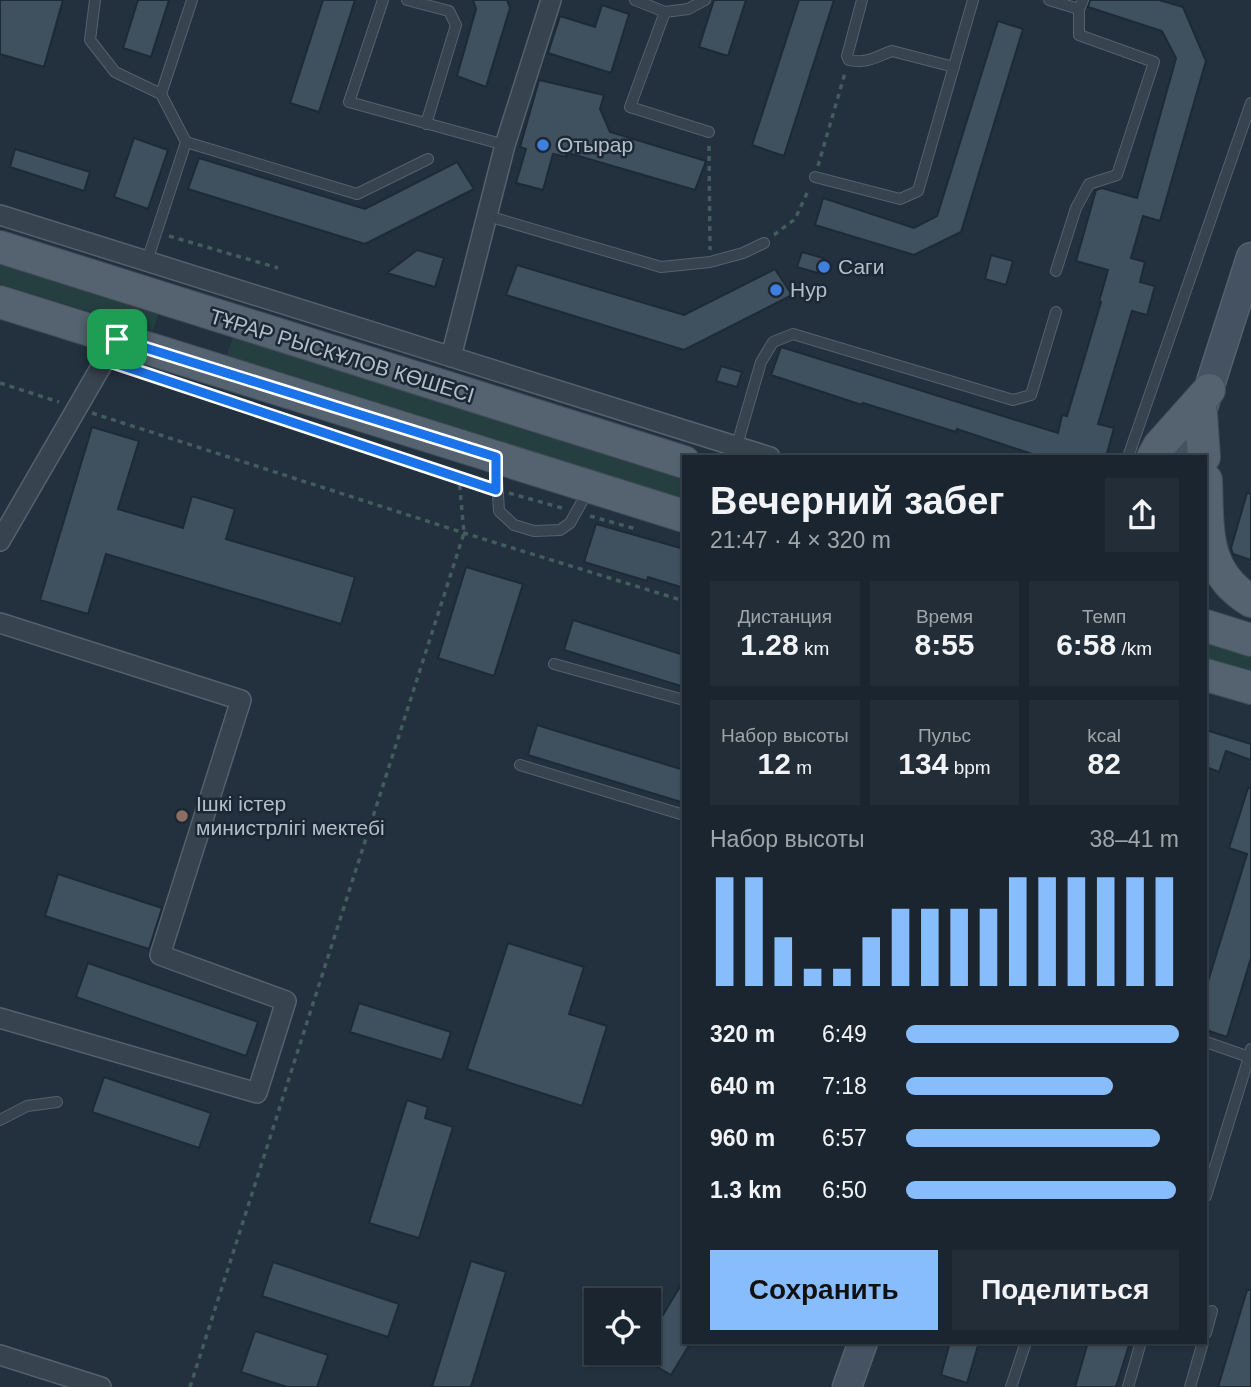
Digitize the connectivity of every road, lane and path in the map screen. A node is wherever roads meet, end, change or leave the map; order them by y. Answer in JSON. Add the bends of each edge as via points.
{"nodes":[{"id":1,"x":95,"y":0,"type":"edge"},
{"id":2,"x":192,"y":0,"type":"edge"},
{"id":3,"x":383,"y":0,"type":"edge"},
{"id":4,"x":407,"y":0,"type":"edge"},
{"id":5,"x":551,"y":0,"type":"edge"},
{"id":6,"x":635,"y":0,"type":"edge"},
{"id":7,"x":705,"y":0,"type":"edge"},
{"id":8,"x":862,"y":0,"type":"edge"},
{"id":9,"x":973,"y":0,"type":"edge"},
{"id":10,"x":1049,"y":0,"type":"edge"},
{"id":11,"x":1081,"y":4,"type":"edge"},
{"id":12,"x":664,"y":12,"type":"junction"},
{"id":13,"x":849,"y":60,"type":"junction"},
{"id":14,"x":954,"y":67,"type":"junction"},
{"id":15,"x":162,"y":94,"type":"junction"},
{"id":16,"x":1251,"y":103,"type":"edge"},
{"id":17,"x":426,"y":124,"type":"junction"},
{"id":18,"x":709,"y":131,"type":"joint"},
{"id":19,"x":186,"y":142,"type":"junction"},
{"id":20,"x":505,"y":145,"type":"junction"},
{"id":21,"x":428,"y":159,"type":"dead end"},
{"id":22,"x":815,"y":177,"type":"junction"},
{"id":23,"x":0,"y":215,"type":"edge"},
{"id":24,"x":488,"y":216,"type":"junction"},
{"id":25,"x":157,"y":232,"type":"junction"},
{"id":26,"x":764,"y":243,"type":"joint"},
{"id":27,"x":0,"y":247,"type":"edge"},
{"id":28,"x":147,"y":261,"type":"junction"},
{"id":29,"x":710,"y":262,"type":"junction"},
{"id":30,"x":1250,"y":266,"type":"edge"},
{"id":31,"x":278,"y":268,"type":"dead end"},
{"id":32,"x":1056,"y":271,"type":"dead end"},
{"id":33,"x":0,"y":302,"type":"edge"},
{"id":34,"x":197,"y":311,"type":"junction"},
{"id":35,"x":1056,"y":312,"type":"dead end"},
{"id":36,"x":117,"y":339,"type":"junction"},
{"id":37,"x":452,"y":357,"type":"junction"},
{"id":38,"x":184,"y":373,"type":"junction"},
{"id":39,"x":0,"y":383,"type":"edge"},
{"id":40,"x":1205,"y":402,"type":"junction"},
{"id":41,"x":77,"y":408,"type":"junction"},
{"id":42,"x":737,"y":445,"type":"junction"},
{"id":43,"x":764,"y":455,"type":"edge"},
{"id":44,"x":1129,"y":455,"type":"edge"},
{"id":45,"x":1154,"y":455,"type":"edge"},
{"id":46,"x":1188,"y":455,"type":"edge"},
{"id":47,"x":1204,"y":455,"type":"edge"},
{"id":48,"x":496,"y":457,"type":"junction"},
{"id":49,"x":682,"y":461,"type":"edge"},
{"id":50,"x":458,"y":478,"type":"junction"},
{"id":51,"x":496,"y":490,"type":"junction"},
{"id":52,"x":1207,"y":498,"type":"edge"},
{"id":53,"x":583,"y":499,"type":"junction"},
{"id":54,"x":682,"y":516,"type":"edge"},
{"id":55,"x":648,"y":532,"type":"dead end"},
{"id":56,"x":464,"y":533,"type":"junction"},
{"id":57,"x":0,"y":541,"type":"edge"},
{"id":58,"x":682,"y":600,"type":"edge"},
{"id":59,"x":1251,"y":601,"type":"edge"},
{"id":60,"x":0,"y":623,"type":"edge"},
{"id":61,"x":1207,"y":626,"type":"edge"},
{"id":62,"x":1251,"y":640,"type":"edge"},
{"id":63,"x":554,"y":664,"type":"dead end"},
{"id":64,"x":1208,"y":676,"type":"edge"},
{"id":65,"x":1251,"y":688,"type":"edge"},
{"id":66,"x":682,"y":699,"type":"edge"},
{"id":67,"x":520,"y":765,"type":"dead end"},
{"id":68,"x":682,"y":814,"type":"edge"},
{"id":69,"x":0,"y":1018,"type":"edge"},
{"id":70,"x":1207,"y":1042,"type":"edge"},
{"id":71,"x":1250,"y":1054,"type":"edge"},
{"id":72,"x":57,"y":1102,"type":"dead end"},
{"id":73,"x":0,"y":1120,"type":"edge"},
{"id":74,"x":1207,"y":1193,"type":"edge"},
{"id":75,"x":1212,"y":1311,"type":"dead end"},
{"id":76,"x":1207,"y":1330,"type":"edge"},
{"id":77,"x":862,"y":1344,"type":"edge"},
{"id":78,"x":1025,"y":1344,"type":"edge"},
{"id":79,"x":1140,"y":1344,"type":"edge"},
{"id":80,"x":1202,"y":1344,"type":"edge"},
{"id":81,"x":0,"y":1355,"type":"edge"},
{"id":82,"x":101,"y":1387,"type":"edge"},
{"id":83,"x":190,"y":1387,"type":"edge"},
{"id":84,"x":847,"y":1387,"type":"edge"},
{"id":85,"x":1012,"y":1387,"type":"edge"},
{"id":86,"x":1128,"y":1387,"type":"edge"},
{"id":87,"x":1190,"y":1387,"type":"edge"}],
"edges":[{"from":1,"to":15,"type":"lane","via":[[90,40],[116,72]]},
{"from":2,"to":15,"type":"lane"},
{"from":3,"to":17,"type":"lane","via":[[349,102]]},
{"from":4,"to":17,"type":"lane","via":[[449,11],[456,25]]},
{"from":5,"to":20,"type":"street"},
{"from":6,"to":12,"type":"lane"},
{"from":7,"to":12,"type":"lane","via":[[688,9]]},
{"from":8,"to":13,"type":"lane","via":[[846,56]]},
{"from":9,"to":14,"type":"lane"},
{"from":10,"to":11,"type":"lane"},
{"from":11,"to":32,"type":"lane","via":[[1079,34],[1154,62],[1117,175],[1089,184],[1076,208]]},
{"from":12,"to":18,"type":"lane","via":[[630,107]]},
{"from":13,"to":14,"type":"lane","via":[[872,61],[892,51]]},
{"from":13,"to":22,"type":"path"},
{"from":14,"to":22,"type":"lane","via":[[918,191],[900,199]]},
{"from":15,"to":19,"type":"lane"},
{"from":16,"to":44,"type":"lane"},
{"from":17,"to":20,"type":"lane"},
{"from":18,"to":29,"type":"path"},
{"from":19,"to":21,"type":"lane","via":[[357,194]]},
{"from":19,"to":25,"type":"lane"},
{"from":20,"to":24,"type":"street"},
{"from":22,"to":26,"type":"path","via":[[794,219]]},
{"from":23,"to":28,"type":"street"},
{"from":24,"to":29,"type":"lane","via":[[661,267]]},
{"from":24,"to":37,"type":"street"},
{"from":25,"to":28,"type":"lane"},
{"from":25,"to":31,"type":"path"},
{"from":26,"to":29,"type":"lane"},
{"from":27,"to":34,"type":"main road","name":"ТҰРАР РЫСКҰЛОВ КӨШЕСІ"},
{"from":28,"to":37,"type":"street"},
{"from":30,"to":40,"type":"main road"},
{"from":33,"to":36,"type":"main road"},
{"from":34,"to":38,"type":"main road"},
{"from":34,"to":49,"type":"main road","name":"ТҰРАР РЫСКҰЛОВ КӨШЕСІ"},
{"from":35,"to":42,"type":"lane","via":[[1031,395],[1013,400],[793,334],[773,342],[761,362]]},
{"from":36,"to":38,"type":"main road"},
{"from":36,"to":41,"type":"street"},
{"from":37,"to":42,"type":"street"},
{"from":38,"to":48,"type":"main road"},
{"from":38,"to":50,"type":"path"},
{"from":39,"to":41,"type":"path"},
{"from":40,"to":45,"type":"main road"},
{"from":40,"to":46,"type":"main road"},
{"from":40,"to":47,"type":"main road"},
{"from":41,"to":56,"type":"path"},
{"from":41,"to":57,"type":"street"},
{"from":42,"to":43,"type":"street"},
{"from":48,"to":51,"type":"lane"},
{"from":48,"to":53,"type":"main road"},
{"from":50,"to":51,"type":"path"},
{"from":50,"to":56,"type":"path"},
{"from":51,"to":53,"type":"path"},
{"from":51,"to":53,"type":"lane","via":[[499,512],[514,525],[534,531],[560,530],[570,523]]},
{"from":52,"to":59,"type":"main road","via":[[1213,560],[1229,586]]},
{"from":53,"to":54,"type":"main road"},
{"from":53,"to":55,"type":"path"},
{"from":56,"to":58,"type":"path"},
{"from":56,"to":83,"type":"path"},
{"from":60,"to":69,"type":"street","via":[[241,700],[160,955],[286,1001],[257,1093]]},
{"from":61,"to":62,"type":"main road"},
{"from":63,"to":66,"type":"lane"},
{"from":64,"to":65,"type":"main road"},
{"from":67,"to":68,"type":"lane"},
{"from":70,"to":71,"type":"lane"},
{"from":71,"to":74,"type":"lane"},
{"from":72,"to":73,"type":"lane","via":[[27,1106]]},
{"from":75,"to":76,"type":"lane"},
{"from":77,"to":84,"type":"main road"},
{"from":78,"to":85,"type":"lane"},
{"from":79,"to":86,"type":"lane"},
{"from":80,"to":87,"type":"lane"},
{"from":81,"to":82,"type":"street"}]}
